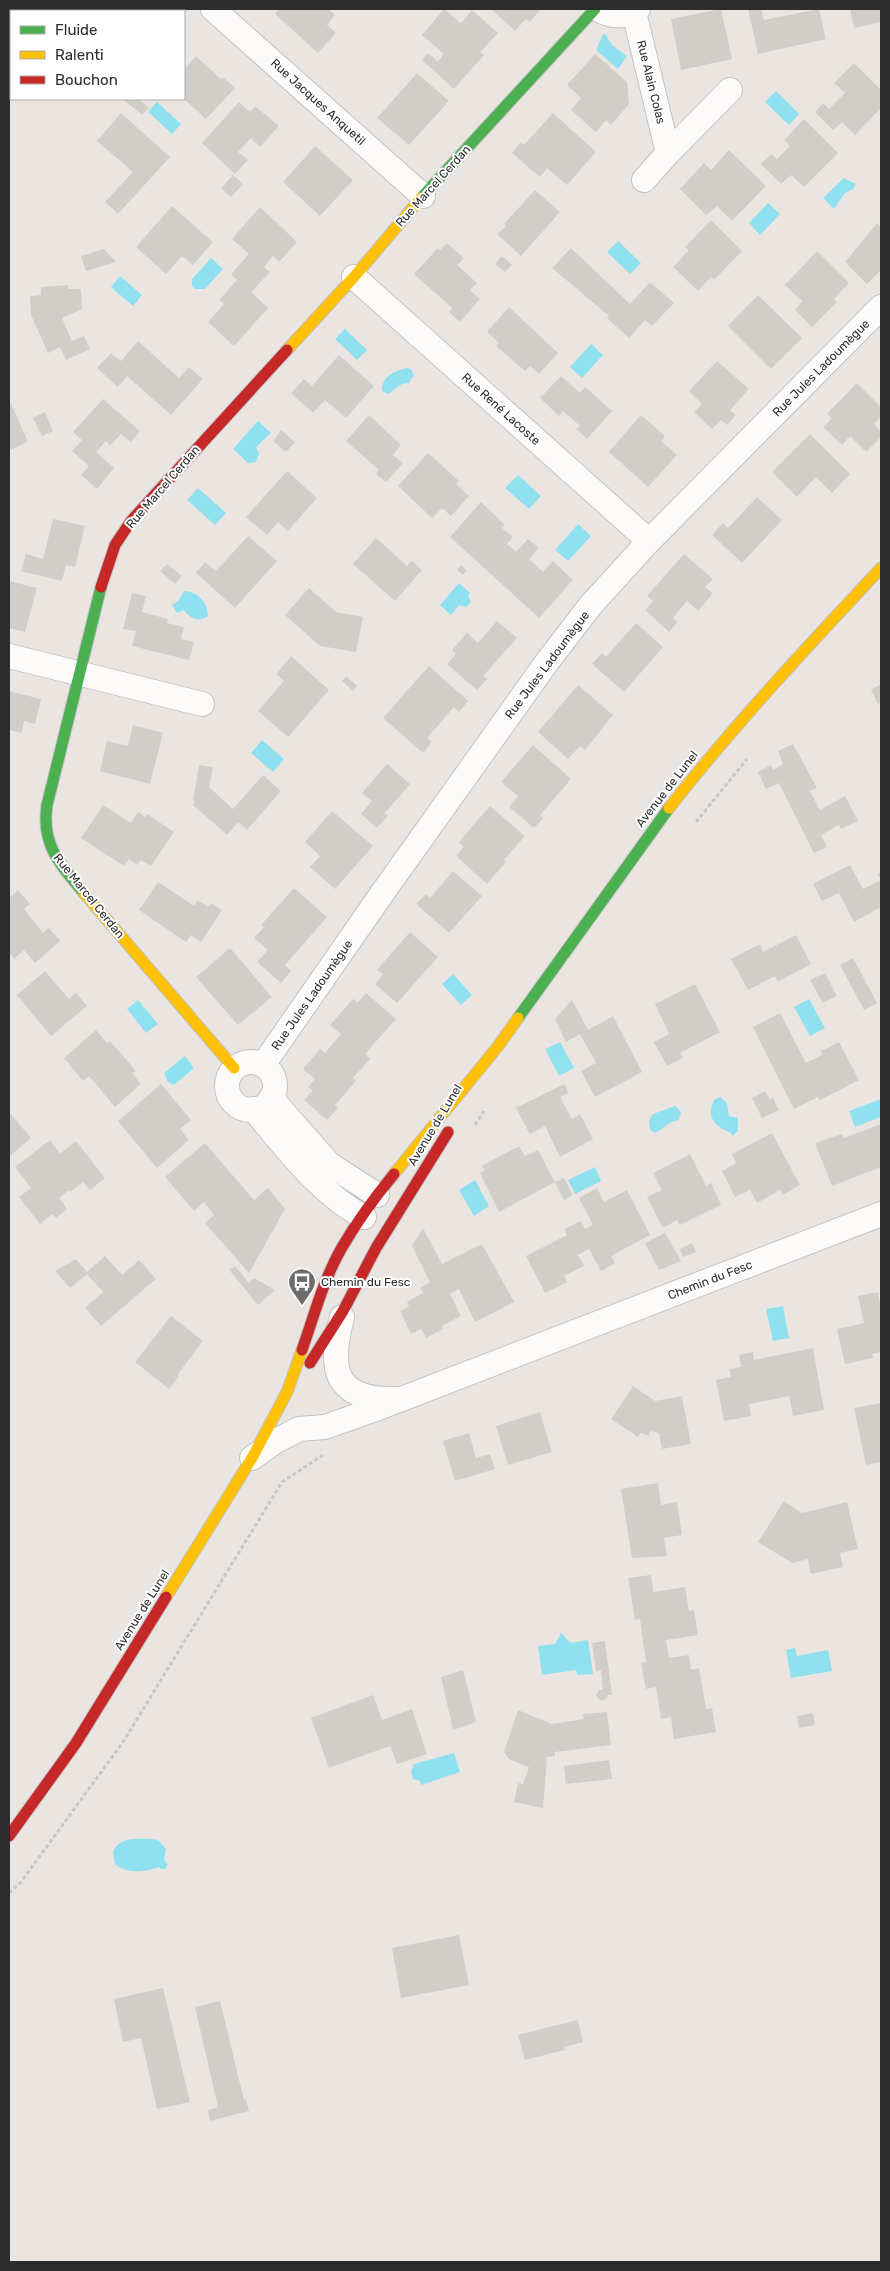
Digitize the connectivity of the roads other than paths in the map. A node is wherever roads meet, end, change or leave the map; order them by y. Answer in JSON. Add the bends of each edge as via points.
{"nodes":[{"id":1,"x":213,"y":9,"type":"edge"},
{"id":2,"x":596,"y":9,"type":"edge"},
{"id":3,"x":636,"y":10,"type":"edge"},
{"id":4,"x":730,"y":90,"type":"dead end"},
{"id":5,"x":668,"y":153,"type":"junction"},
{"id":6,"x":644,"y":180,"type":"dead end"},
{"id":7,"x":423,"y":196,"type":"junction"},
{"id":8,"x":354,"y":277,"type":"junction"},
{"id":9,"x":881,"y":307,"type":"edge"},
{"id":10,"x":649,"y":541,"type":"junction"},
{"id":11,"x":881,"y":568,"type":"edge"},
{"id":12,"x":9,"y":656,"type":"edge"},
{"id":13,"x":80,"y":675,"type":"junction"},
{"id":14,"x":202,"y":704,"type":"dead end"},
{"id":15,"x":500,"y":1045,"type":"junction"},
{"id":16,"x":263,"y":1065,"type":"junction"},
{"id":17,"x":234,"y":1068,"type":"junction"},
{"id":18,"x":262,"y":1104,"type":"junction"},
{"id":19,"x":380,"y":1212,"type":"junction"},
{"id":20,"x":881,"y":1214,"type":"edge"},
{"id":21,"x":343,"y":1311,"type":"junction"},
{"id":22,"x":287,"y":1392,"type":"junction"},
{"id":23,"x":399,"y":1399,"type":"junction"},
{"id":24,"x":252,"y":1458,"type":"junction"},
{"id":25,"x":9,"y":1836,"type":"edge"}],
"edges":[{"from":1,"to":7,"type":"street","name":"Rue Jacques Anquetil"},
{"from":2,"to":3,"type":"street","name":"Rue Alain Colas","via":[[614,15]]},
{"from":2,"to":7,"type":"main road","name":"Rue Marcel Cerdan"},
{"from":3,"to":5,"type":"street","name":"Rue Alain Colas"},
{"from":4,"to":5,"type":"street"},
{"from":5,"to":6,"type":"street"},
{"from":7,"to":8,"type":"main road","name":"Rue Marcel Cerdan"},
{"from":8,"to":10,"type":"street","name":"Rue René Lacoste"},
{"from":8,"to":13,"type":"main road","name":"Rue Marcel Cerdan","via":[[131,522],[115,545]]},
{"from":9,"to":10,"type":"street","name":"Rue Jules Ladoumègue"},
{"from":10,"to":16,"type":"street","name":"Rue Jules Ladoumègue","via":[[590,606],[547,662]]},
{"from":11,"to":15,"type":"main road","name":"Avenue de Lunel","via":[[716,748],[661,818]]},
{"from":12,"to":13,"type":"street"},
{"from":13,"to":14,"type":"street"},
{"from":13,"to":17,"type":"main road","name":"Rue Marcel Cerdan","via":[[44,821],[51,850],[61,866]]},
{"from":15,"to":19,"type":"main road","name":"Avenue de Lunel"},
{"from":15,"to":19,"type":"main road","name":"Avenue de Lunel","via":[[458,1115]]},
{"from":16,"to":17,"type":"street","via":[[252,1061]]},
{"from":16,"to":18,"type":"street","via":[[273,1077],[275,1086]]},
{"from":17,"to":18,"type":"street","via":[[227,1085],[233,1102],[241,1107]]},
{"from":18,"to":19,"type":"street"},
{"from":19,"to":21,"type":"main road","name":"Avenue de Lunel"},
{"from":19,"to":22,"type":"main road","name":"Avenue de Lunel","via":[[342,1249],[327,1278]]},
{"from":20,"to":23,"type":"street","name":"Chemin du Fesc"},
{"from":21,"to":22,"type":"main road","name":"Avenue de Lunel"},
{"from":21,"to":23,"type":"street","name":"Chemin du Fesc","via":[[335,1344],[336,1365],[342,1380],[353,1392],[370,1398]]},
{"from":22,"to":24,"type":"main road","name":"Avenue de Lunel"},
{"from":23,"to":24,"type":"street","name":"Chemin du Fesc","via":[[325,1427],[300,1429]]},
{"from":24,"to":25,"type":"main road","name":"Avenue de Lunel","via":[[76,1744]]}]}
